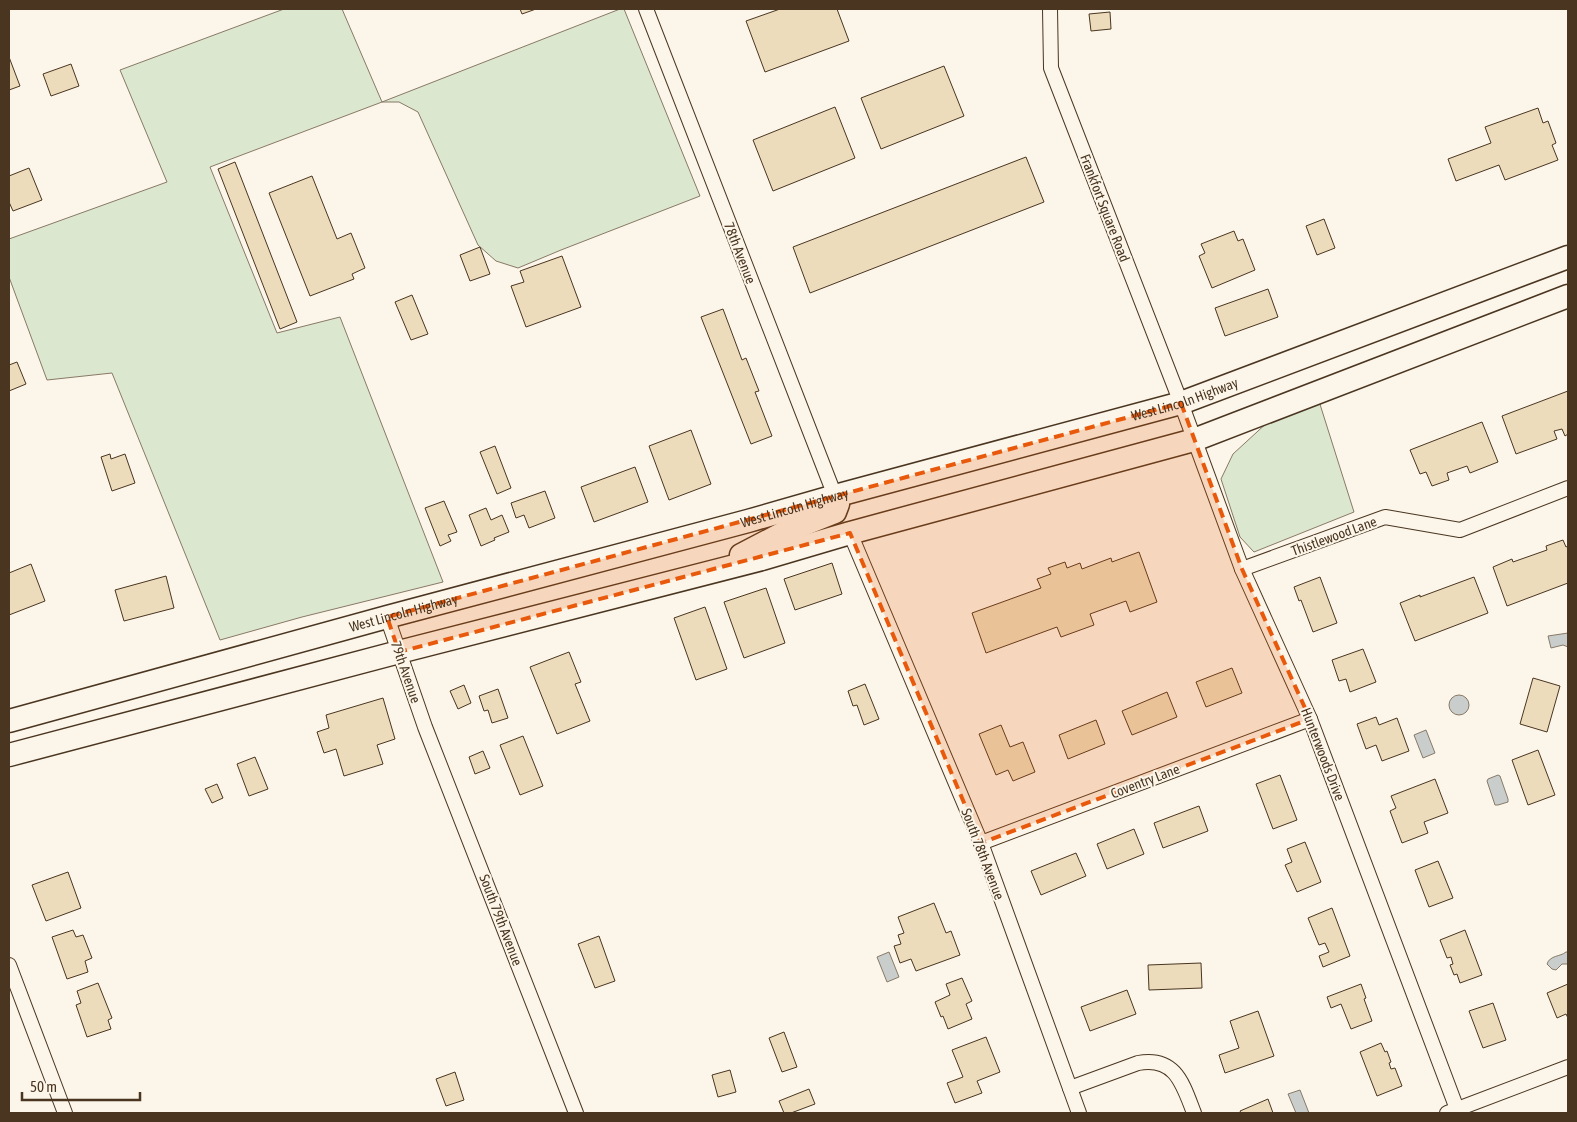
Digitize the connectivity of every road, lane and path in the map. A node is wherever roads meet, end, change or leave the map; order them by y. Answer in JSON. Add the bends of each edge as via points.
{"nodes":[{"id":1,"x":646,"y":9,"type":"edge"},
{"id":2,"x":1050,"y":9,"type":"edge"},
{"id":3,"x":1568,"y":257,"type":"edge"},
{"id":4,"x":1568,"y":296,"type":"edge"},
{"id":5,"x":1180,"y":403,"type":"junction"},
{"id":6,"x":1194,"y":440,"type":"junction"},
{"id":7,"x":1568,"y":488,"type":"edge"},
{"id":8,"x":835,"y":496,"type":"junction"},
{"id":9,"x":850,"y":533,"type":"junction"},
{"id":10,"x":1242,"y":569,"type":"junction"},
{"id":11,"x":704,"y":574,"type":"junction"},
{"id":12,"x":388,"y":617,"type":"junction"},
{"id":13,"x":399,"y":652,"type":"junction"},
{"id":14,"x":1310,"y":719,"type":"junction"},
{"id":15,"x":9,"y":721,"type":"edge"},
{"id":16,"x":425,"y":727,"type":"joint"},
{"id":17,"x":9,"y":755,"type":"edge"},
{"id":18,"x":981,"y":843,"type":"junction"},
{"id":19,"x":9,"y":965,"type":"edge"},
{"id":20,"x":1568,"y":1066,"type":"edge"},
{"id":21,"x":1070,"y":1088,"type":"junction"},
{"id":22,"x":1452,"y":1111,"type":"edge"},
{"id":23,"x":65,"y":1113,"type":"edge"},
{"id":24,"x":576,"y":1113,"type":"edge"},
{"id":25,"x":1079,"y":1113,"type":"edge"},
{"id":26,"x":1194,"y":1113,"type":"edge"}],
"edges":[{"from":1,"to":8,"type":"street","name":"78th Avenue"},
{"from":2,"to":5,"type":"street","name":"Frankfort Square Road","via":[[1051,68]]},
{"from":3,"to":5,"type":"main road","name":"West Lincoln Highway"},
{"from":4,"to":6,"type":"main road"},
{"from":5,"to":6,"type":"street","name":"Hunterwoods Drive"},
{"from":5,"to":8,"type":"main road","name":"West Lincoln Highway"},
{"from":6,"to":9,"type":"main road"},
{"from":6,"to":10,"type":"street","name":"Hunterwoods Drive"},
{"from":7,"to":10,"type":"street","name":"Thistlewood Lane","via":[[1460,530],[1384,517]]},
{"from":8,"to":11,"type":"main road","via":[[838,504],[835,512],[788,531]]},
{"from":8,"to":12,"type":"main road","name":"West Lincoln Highway"},
{"from":9,"to":11,"type":"main road"},
{"from":9,"to":18,"type":"street","name":"South 78th Avenue"},
{"from":10,"to":14,"type":"street","name":"Hunterwoods Drive"},
{"from":11,"to":13,"type":"main road"},
{"from":12,"to":13,"type":"street","name":"79th Avenue"},
{"from":12,"to":15,"type":"main road","name":"West Lincoln Highway"},
{"from":13,"to":16,"type":"street","name":"79th Avenue"},
{"from":13,"to":17,"type":"main road"},
{"from":14,"to":18,"type":"street","name":"Coventry Lane"},
{"from":14,"to":22,"type":"street","name":"Hunterwoods Drive"},
{"from":16,"to":24,"type":"street","name":"South 79th Avenue"},
{"from":18,"to":21,"type":"street","name":"South 78th Avenue"},
{"from":19,"to":23,"type":"street"},
{"from":20,"to":22,"type":"street"},
{"from":21,"to":25,"type":"street","name":"South 78th Avenue"},
{"from":21,"to":26,"type":"street","via":[[1138,1063],[1156,1062],[1169,1067],[1180,1079]]}]}
